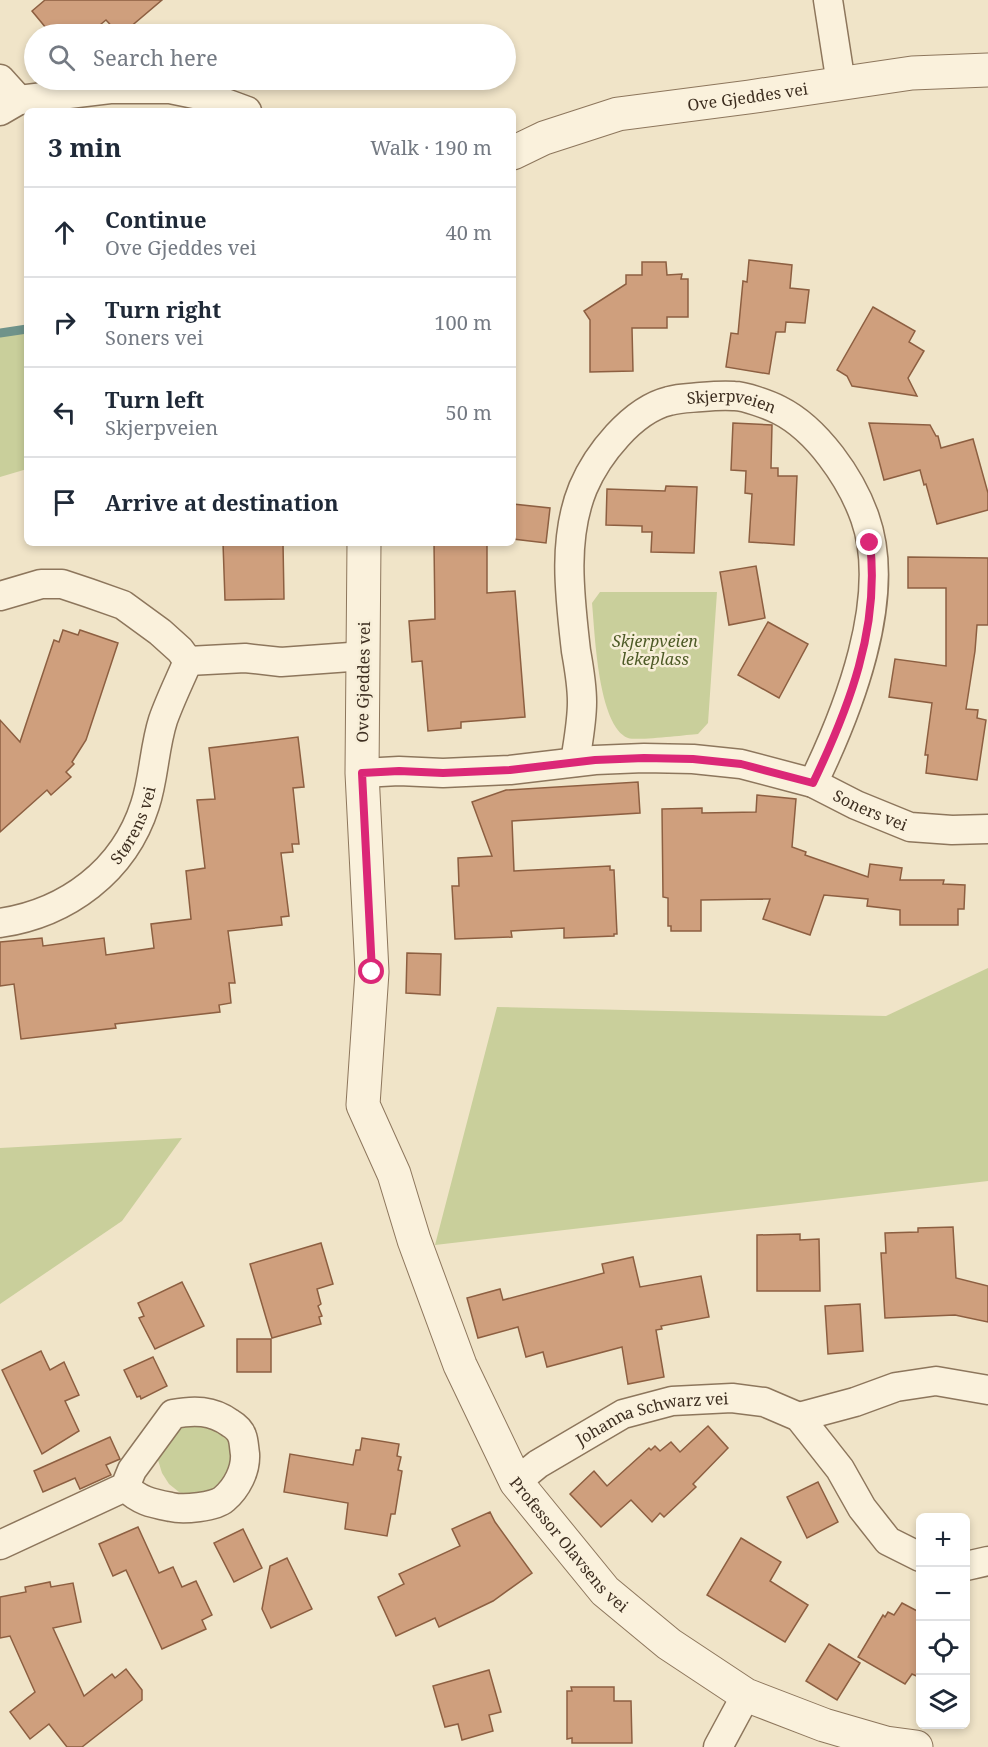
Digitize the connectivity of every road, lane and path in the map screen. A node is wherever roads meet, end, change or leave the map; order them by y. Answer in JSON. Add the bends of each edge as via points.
{"nodes":[{"id":1,"x":828,"y":0,"type":"edge"},
{"id":2,"x":988,"y":70,"type":"edge"},
{"id":3,"x":0,"y":79,"type":"edge"},
{"id":4,"x":841,"y":84,"type":"junction"},
{"id":5,"x":104,"y":90,"type":"edge"},
{"id":6,"x":175,"y":90,"type":"edge"},
{"id":7,"x":10,"y":106,"type":"edge"},
{"id":8,"x":239,"y":108,"type":"edge"},
{"id":9,"x":516,"y":152,"type":"edge"},
{"id":10,"x":364,"y":546,"type":"edge"},
{"id":11,"x":0,"y":596,"type":"edge"},
{"id":12,"x":364,"y":656,"type":"junction"},
{"id":13,"x":188,"y":661,"type":"junction"},
{"id":14,"x":575,"y":762,"type":"junction"},
{"id":15,"x":362,"y":773,"type":"junction"},
{"id":16,"x":813,"y":783,"type":"junction"},
{"id":17,"x":988,"y":829,"type":"edge"},
{"id":18,"x":0,"y":923,"type":"edge"},
{"id":19,"x":394,"y":1174,"type":"joint"},
{"id":20,"x":988,"y":1390,"type":"edge"},
{"id":21,"x":799,"y":1417,"type":"junction"},
{"id":22,"x":516,"y":1482,"type":"junction"},
{"id":23,"x":125,"y":1487,"type":"dead end"},
{"id":24,"x":0,"y":1545,"type":"edge"},
{"id":25,"x":916,"y":1555,"type":"edge"},
{"id":26,"x":988,"y":1561,"type":"edge"},
{"id":27,"x":970,"y":1565,"type":"edge"},
{"id":28,"x":746,"y":1695,"type":"junction"},
{"id":29,"x":718,"y":1747,"type":"edge"},
{"id":30,"x":915,"y":1747,"type":"edge"}],
"edges":[{"from":1,"to":4,"type":"street"},
{"from":2,"to":4,"type":"street","name":"Ove Gjeddes vei","via":[[912,73]]},
{"from":3,"to":7,"type":"street"},
{"from":4,"to":9,"type":"street","name":"Ove Gjeddes vei","via":[[618,114],[544,138]]},
{"from":5,"to":7,"type":"street"},
{"from":6,"to":8,"type":"street"},
{"from":10,"to":12,"type":"street","name":"Ove Gjeddes vei"},
{"from":11,"to":13,"type":"street","via":[[41,584],[62,584],[89,593],[123,605],[160,632]]},
{"from":12,"to":13,"type":"street","via":[[281,662],[245,658]]},
{"from":12,"to":15,"type":"street","name":"Ove Gjeddes vei"},
{"from":13,"to":18,"type":"street","name":"Størens vei","via":[[163,720],[145,805],[121,853],[68,902],[33,916]]},
{"from":14,"to":15,"type":"street","name":"Soners vei","via":[[443,773]]},
{"from":14,"to":16,"type":"street","name":"Soners vei","via":[[693,759],[741,764]]},
{"from":14,"to":16,"type":"street","name":"Skjerpveien","via":[[582,702],[570,594],[570,556],[582,489],[598,458],[640,414],[668,401],[735,395],[779,410],[819,441],[865,518],[873,596],[861,665]]},
{"from":15,"to":19,"type":"street","name":"Ove Gjeddes vei","via":[[372,972],[363,1105]]},
{"from":16,"to":17,"type":"street","name":"Soners vei","via":[[910,827]]},
{"from":19,"to":22,"type":"street","name":"Professor Olavsens vei","via":[[460,1365]]},
{"from":20,"to":21,"type":"street","via":[[936,1381],[896,1387]]},
{"from":21,"to":22,"type":"street","name":"Johanna Schwarz vei","via":[[764,1402],[732,1398],[672,1401],[623,1414],[538,1464]]},
{"from":21,"to":25,"type":"street","name":"Johanna Schwarz vei","via":[[888,1541]]},
{"from":22,"to":28,"type":"street","name":"Professor Olavsens vei","via":[[605,1591],[669,1644]]},
{"from":23,"to":24,"type":"street"},
{"from":26,"to":27,"type":"street"},
{"from":28,"to":29,"type":"street"},
{"from":28,"to":30,"type":"street","name":"Professor Olavsens vei","via":[[824,1725]]}]}
